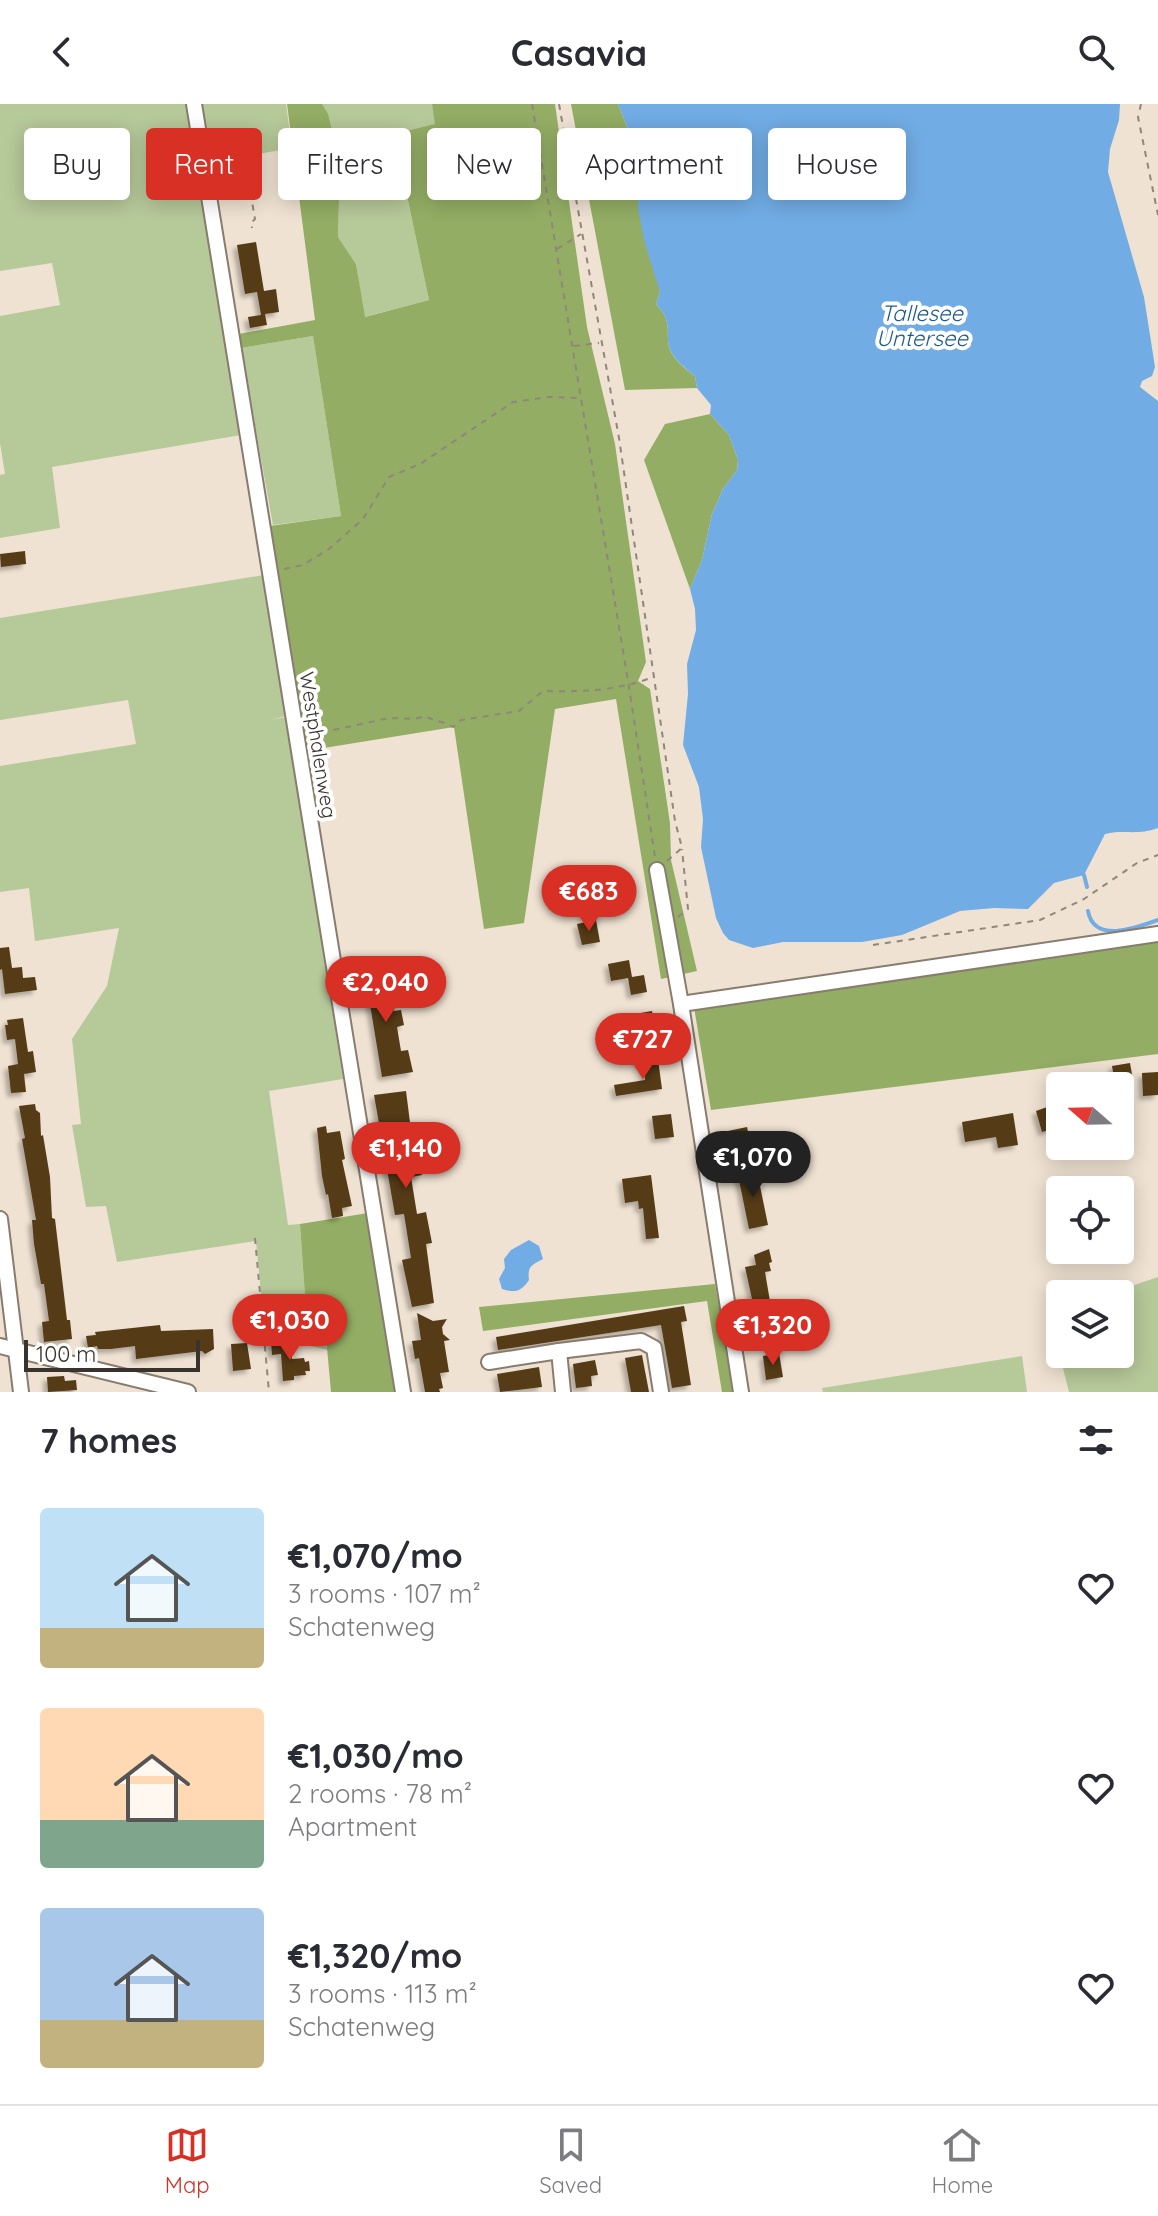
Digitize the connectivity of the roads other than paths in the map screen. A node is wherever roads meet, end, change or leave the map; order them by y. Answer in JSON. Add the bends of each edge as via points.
{"nodes":[{"id":1,"x":194,"y":104,"type":"edge"},
{"id":2,"x":657,"y":870,"type":"road end"},
{"id":3,"x":1158,"y":934,"type":"edge"},
{"id":4,"x":681,"y":1004,"type":"junction"},
{"id":5,"x":0,"y":1219,"type":"edge"},
{"id":6,"x":0,"y":1346,"type":"edge"},
{"id":7,"x":16,"y":1350,"type":"junction"},
{"id":8,"x":559,"y":1351,"type":"junction"},
{"id":9,"x":489,"y":1362,"type":"dead end"},
{"id":10,"x":21,"y":1392,"type":"edge"},
{"id":11,"x":188,"y":1392,"type":"edge"},
{"id":12,"x":403,"y":1392,"type":"edge"},
{"id":13,"x":563,"y":1392,"type":"edge"},
{"id":14,"x":661,"y":1392,"type":"edge"},
{"id":15,"x":741,"y":1392,"type":"edge"}],
"edges":[{"from":1,"to":12,"type":"street","name":"Westphalenweg"},
{"from":2,"to":4,"type":"street"},
{"from":3,"to":4,"type":"street"},
{"from":4,"to":15,"type":"street"},
{"from":5,"to":7,"type":"street"},
{"from":6,"to":7,"type":"street"},
{"from":7,"to":10,"type":"street"},
{"from":7,"to":11,"type":"street"},
{"from":8,"to":9,"type":"street"},
{"from":8,"to":13,"type":"street"},
{"from":8,"to":14,"type":"street","via":[[641,1341],[654,1348]]}]}
